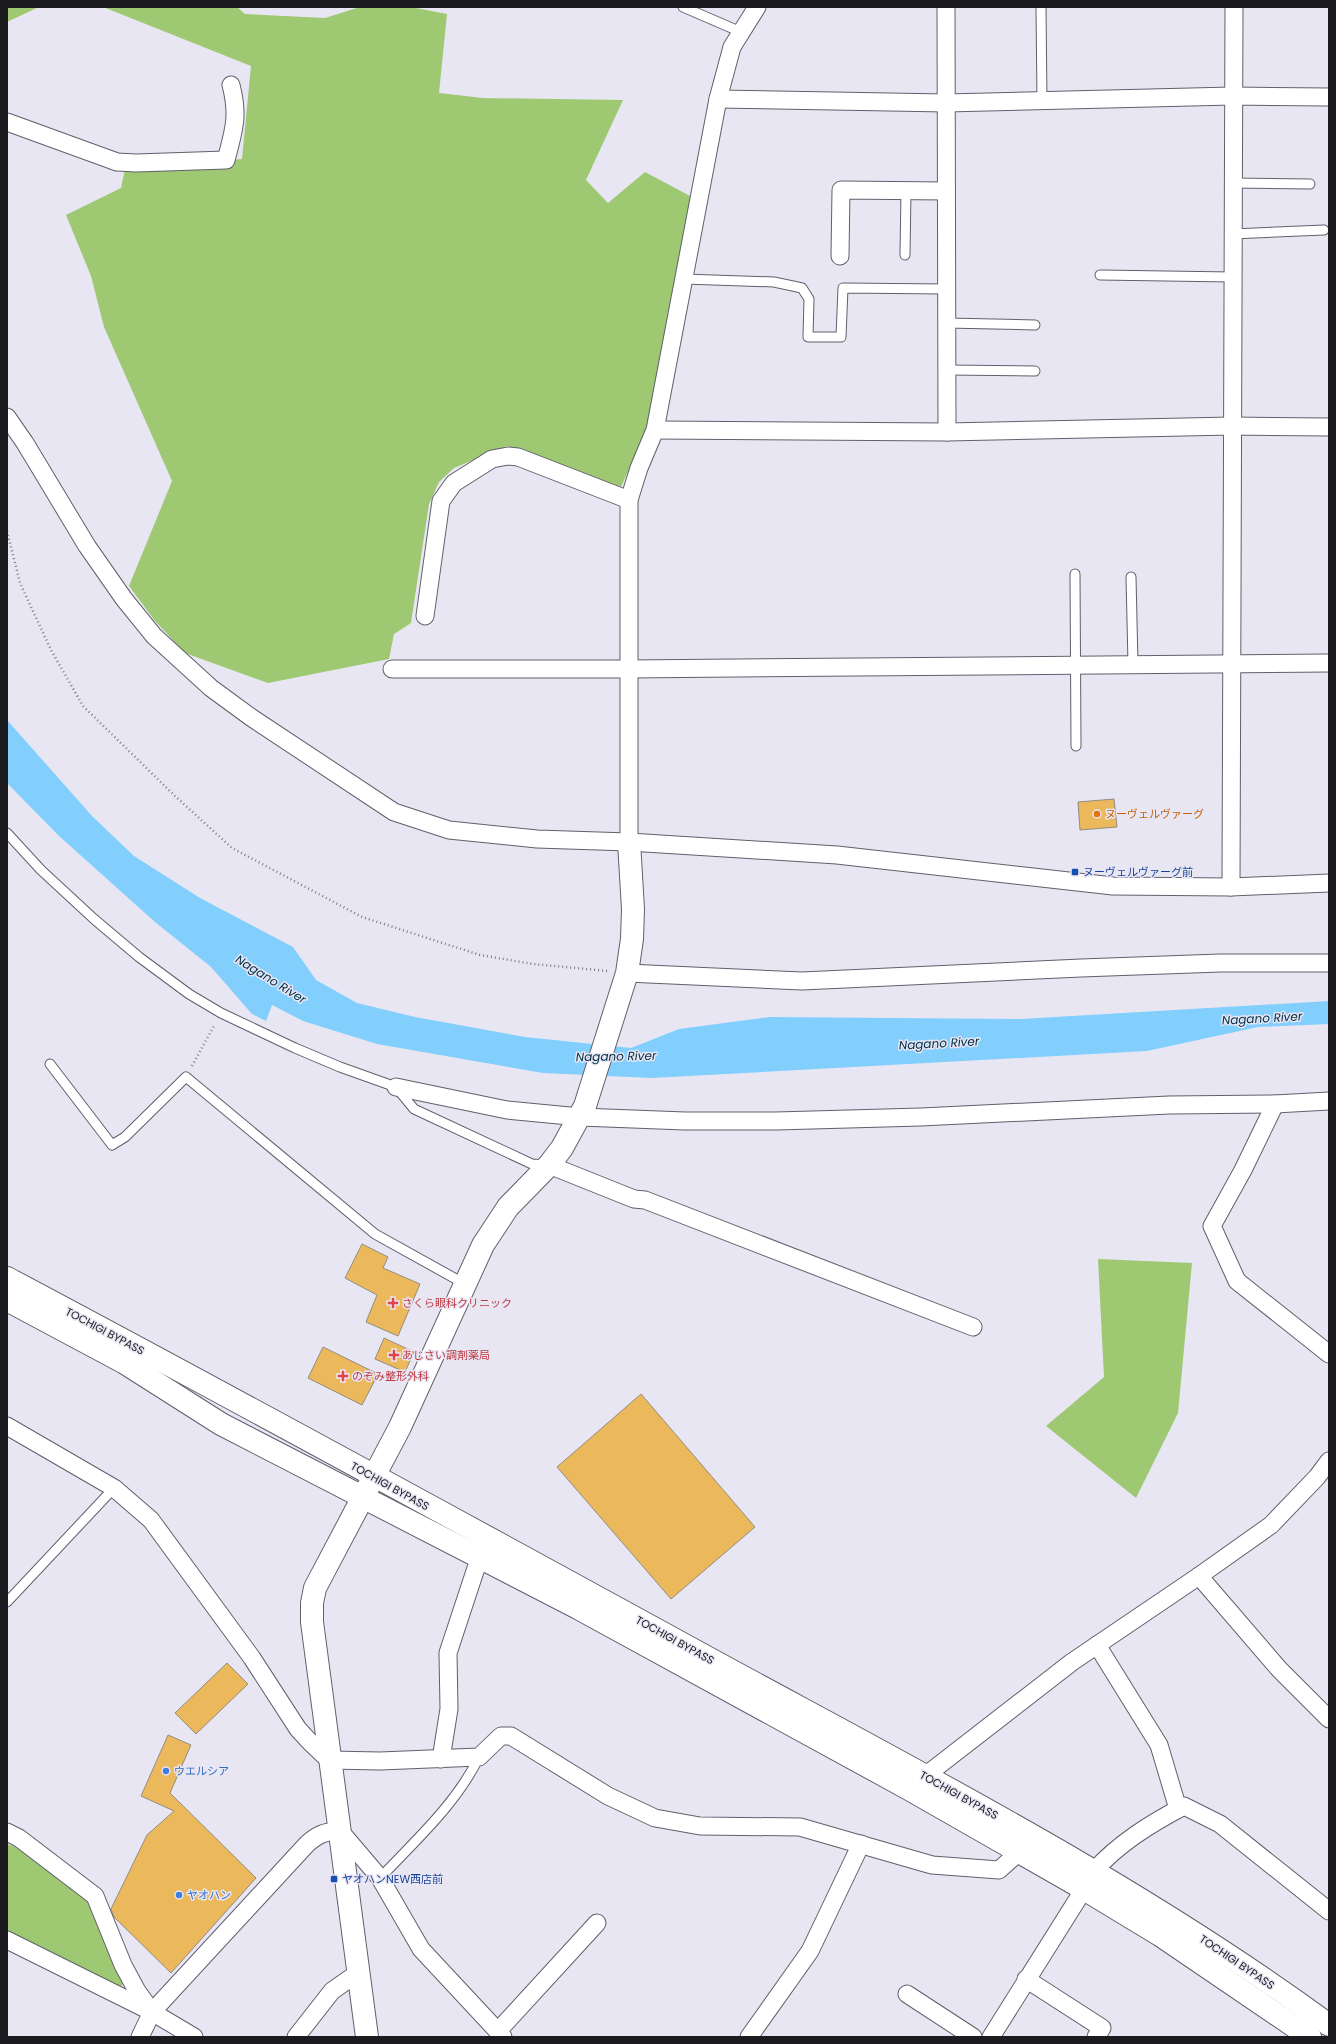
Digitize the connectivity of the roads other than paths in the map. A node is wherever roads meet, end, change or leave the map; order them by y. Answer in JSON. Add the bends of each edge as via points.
{"nodes":[{"id":1,"x":683,"y":7,"type":"edge"},
{"id":2,"x":757,"y":7,"type":"edge"},
{"id":3,"x":946,"y":7,"type":"edge"},
{"id":4,"x":956,"y":7,"type":"edge"},
{"id":5,"x":1041,"y":7,"type":"edge"},
{"id":6,"x":1234,"y":7,"type":"edge"},
{"id":7,"x":741,"y":32,"type":"junction"},
{"id":8,"x":231,"y":85,"type":"dead end"},
{"id":9,"x":1232,"y":96,"type":"junction"},
{"id":10,"x":1329,"y":96,"type":"edge"},
{"id":11,"x":718,"y":99,"type":"junction"},
{"id":12,"x":1042,"y":101,"type":"junction"},
{"id":13,"x":946,"y":103,"type":"junction"},
{"id":14,"x":7,"y":122,"type":"edge"},
{"id":15,"x":1232,"y":183,"type":"junction"},
{"id":16,"x":1310,"y":184,"type":"dead end"},
{"id":17,"x":906,"y":191,"type":"junction"},
{"id":18,"x":946,"y":192,"type":"junction"},
{"id":19,"x":1324,"y":230,"type":"dead end"},
{"id":20,"x":1232,"y":234,"type":"junction"},
{"id":21,"x":905,"y":255,"type":"dead end"},
{"id":22,"x":840,"y":256,"type":"dead end"},
{"id":23,"x":1100,"y":274,"type":"dead end"},
{"id":24,"x":1232,"y":277,"type":"junction"},
{"id":25,"x":684,"y":279,"type":"junction"},
{"id":26,"x":946,"y":289,"type":"junction"},
{"id":27,"x":946,"y":323,"type":"junction"},
{"id":28,"x":1035,"y":326,"type":"dead end"},
{"id":29,"x":947,"y":370,"type":"junction"},
{"id":30,"x":1035,"y":371,"type":"dead end"},
{"id":31,"x":7,"y":417,"type":"edge"},
{"id":32,"x":1232,"y":426,"type":"junction"},
{"id":33,"x":1329,"y":427,"type":"edge"},
{"id":34,"x":655,"y":430,"type":"junction"},
{"id":35,"x":947,"y":432,"type":"junction"},
{"id":36,"x":629,"y":500,"type":"junction"},
{"id":37,"x":1075,"y":574,"type":"dead end"},
{"id":38,"x":1131,"y":577,"type":"dead end"},
{"id":39,"x":425,"y":616,"type":"dead end"},
{"id":40,"x":1232,"y":663,"type":"junction"},
{"id":41,"x":1329,"y":663,"type":"edge"},
{"id":42,"x":1133,"y":664,"type":"junction"},
{"id":43,"x":1076,"y":665,"type":"junction"},
{"id":44,"x":392,"y":669,"type":"dead end"},
{"id":45,"x":628,"y":669,"type":"junction"},
{"id":46,"x":1076,"y":746,"type":"dead end"},
{"id":47,"x":7,"y":833,"type":"edge"},
{"id":48,"x":629,"y":842,"type":"junction"},
{"id":49,"x":1329,"y":883,"type":"edge"},
{"id":50,"x":1231,"y":887,"type":"junction"},
{"id":51,"x":1329,"y":962,"type":"edge"},
{"id":52,"x":625,"y":979,"type":"junction"},
{"id":53,"x":50,"y":1064,"type":"dead end"},
{"id":54,"x":396,"y":1087,"type":"junction"},
{"id":55,"x":1329,"y":1101,"type":"edge"},
{"id":56,"x":1275,"y":1104,"type":"junction"},
{"id":57,"x":583,"y":1111,"type":"junction"},
{"id":58,"x":549,"y":1165,"type":"junction"},
{"id":59,"x":7,"y":1278,"type":"edge"},
{"id":60,"x":465,"y":1284,"type":"junction"},
{"id":61,"x":7,"y":1300,"type":"edge"},
{"id":62,"x":973,"y":1327,"type":"dead end"},
{"id":63,"x":1327,"y":1346,"type":"edge"},
{"id":64,"x":7,"y":1426,"type":"edge"},
{"id":65,"x":1329,"y":1461,"type":"edge"},
{"id":66,"x":374,"y":1477,"type":"junction"},
{"id":67,"x":114,"y":1488,"type":"junction"},
{"id":68,"x":363,"y":1497,"type":"junction"},
{"id":69,"x":480,"y":1556,"type":"junction"},
{"id":70,"x":1199,"y":1576,"type":"junction"},
{"id":71,"x":7,"y":1602,"type":"edge"},
{"id":72,"x":1097,"y":1645,"type":"junction"},
{"id":73,"x":1329,"y":1719,"type":"edge"},
{"id":74,"x":479,"y":1757,"type":"junction"},
{"id":75,"x":441,"y":1759,"type":"junction"},
{"id":76,"x":329,"y":1760,"type":"junction"},
{"id":77,"x":925,"y":1776,"type":"junction"},
{"id":78,"x":1178,"y":1809,"type":"junction"},
{"id":79,"x":340,"y":1831,"type":"junction"},
{"id":80,"x":7,"y":1832,"type":"edge"},
{"id":81,"x":861,"y":1844,"type":"junction"},
{"id":82,"x":1019,"y":1852,"type":"junction"},
{"id":83,"x":380,"y":1878,"type":"junction"},
{"id":84,"x":1089,"y":1880,"type":"junction"},
{"id":85,"x":1329,"y":1911,"type":"edge"},
{"id":86,"x":597,"y":1923,"type":"dead end"},
{"id":87,"x":7,"y":1940,"type":"edge"},
{"id":88,"x":358,"y":1972,"type":"junction"},
{"id":89,"x":1026,"y":1979,"type":"junction"},
{"id":90,"x":907,"y":1994,"type":"dead end"},
{"id":91,"x":152,"y":2012,"type":"junction"},
{"id":92,"x":1326,"y":2026,"type":"edge"},
{"id":93,"x":501,"y":2034,"type":"edge"},
{"id":94,"x":140,"y":2037,"type":"edge"},
{"id":95,"x":194,"y":2037,"type":"edge"},
{"id":96,"x":296,"y":2037,"type":"edge"},
{"id":97,"x":367,"y":2037,"type":"edge"},
{"id":98,"x":749,"y":2037,"type":"edge"},
{"id":99,"x":973,"y":2037,"type":"edge"},
{"id":100,"x":991,"y":2037,"type":"edge"},
{"id":101,"x":1096,"y":2037,"type":"edge"},
{"id":102,"x":1310,"y":2037,"type":"edge"}],
"edges":[{"from":1,"to":7,"type":"lane"},
{"from":2,"to":7,"type":"street"},
{"from":3,"to":4,"type":"lane"},
{"from":3,"to":13,"type":"street"},
{"from":5,"to":12,"type":"lane"},
{"from":6,"to":9,"type":"street"},
{"from":7,"to":11,"type":"street","via":[[732,47]]},
{"from":8,"to":14,"type":"street","via":[[236,104],[236,124],[226,160],[117,162]]},
{"from":9,"to":10,"type":"street"},
{"from":9,"to":12,"type":"street"},
{"from":9,"to":15,"type":"street"},
{"from":11,"to":13,"type":"street"},
{"from":11,"to":25,"type":"street"},
{"from":12,"to":13,"type":"street"},
{"from":13,"to":18,"type":"street"},
{"from":15,"to":16,"type":"lane"},
{"from":15,"to":20,"type":"street"},
{"from":17,"to":18,"type":"street"},
{"from":17,"to":21,"type":"lane"},
{"from":17,"to":22,"type":"street","via":[[841,190]]},
{"from":18,"to":26,"type":"street"},
{"from":19,"to":20,"type":"lane"},
{"from":20,"to":24,"type":"street"},
{"from":23,"to":24,"type":"lane"},
{"from":24,"to":32,"type":"street"},
{"from":25,"to":26,"type":"lane","via":[[774,282],[802,288],[809,299],[808,337],[841,337],[843,288]]},
{"from":25,"to":34,"type":"street"},
{"from":26,"to":27,"type":"street"},
{"from":27,"to":28,"type":"lane"},
{"from":27,"to":29,"type":"street"},
{"from":29,"to":30,"type":"lane"},
{"from":29,"to":35,"type":"street"},
{"from":31,"to":48,"type":"street","via":[[87,546],[154,636],[211,688],[258,722],[394,812],[449,830],[537,839]]},
{"from":32,"to":33,"type":"street"},
{"from":32,"to":35,"type":"street"},
{"from":32,"to":40,"type":"street"},
{"from":34,"to":35,"type":"street"},
{"from":34,"to":36,"type":"street"},
{"from":36,"to":39,"type":"street","via":[[518,457],[492,459],[454,483],[441,501]]},
{"from":36,"to":45,"type":"street"},
{"from":37,"to":43,"type":"lane"},
{"from":38,"to":42,"type":"lane"},
{"from":40,"to":41,"type":"street"},
{"from":40,"to":42,"type":"street"},
{"from":40,"to":50,"type":"street"},
{"from":42,"to":43,"type":"street"},
{"from":43,"to":45,"type":"street"},
{"from":43,"to":46,"type":"lane"},
{"from":44,"to":45,"type":"street"},
{"from":45,"to":48,"type":"street"},
{"from":47,"to":54,"type":"lane","via":[[41,870],[100,924],[189,994],[221,1013],[340,1067]]},
{"from":48,"to":50,"type":"street","via":[[837,855],[1113,886]]},
{"from":48,"to":52,"type":"main road","via":[[633,909],[632,939]]},
{"from":49,"to":50,"type":"street"},
{"from":51,"to":52,"type":"street","via":[[1220,963],[802,981]]},
{"from":52,"to":57,"type":"main road"},
{"from":53,"to":60,"type":"lane","via":[[112,1144],[125,1137],[186,1077],[375,1234]]},
{"from":54,"to":57,"type":"street","via":[[507,1110]]},
{"from":54,"to":58,"type":"lane","via":[[414,1109],[532,1164]]},
{"from":55,"to":56,"type":"street"},
{"from":56,"to":57,"type":"street","via":[[1169,1105],[1031,1113],[776,1121],[685,1121]]},
{"from":56,"to":63,"type":"street","via":[[1212,1226],[1237,1281]]},
{"from":57,"to":58,"type":"main road"},
{"from":58,"to":60,"type":"main road","via":[[523,1190],[495,1225]]},
{"from":58,"to":62,"type":"street","via":[[634,1200],[652,1203]]},
{"from":59,"to":66,"type":"main road","name":"TOCHIGI BYPASS","via":[[227,1395]]},
{"from":60,"to":66,"type":"main road","via":[[400,1427]]},
{"from":61,"to":68,"type":"main road","name":"TOCHIGI BYPASS","via":[[125,1363],[220,1424]]},
{"from":64,"to":67,"type":"street"},
{"from":65,"to":70,"type":"street","via":[[1317,1477],[1270,1525]]},
{"from":66,"to":68,"type":"main road"},
{"from":66,"to":77,"type":"main road","name":"TOCHIGI BYPASS"},
{"from":67,"to":71,"type":"lane"},
{"from":67,"to":76,"type":"street","via":[[151,1520],[252,1658],[298,1729]]},
{"from":68,"to":69,"type":"main road","name":"TOCHIGI BYPASS"},
{"from":68,"to":76,"type":"main road","via":[[324,1568],[315,1588],[312,1603],[312,1622]]},
{"from":69,"to":75,"type":"street","via":[[448,1653],[450,1709]]},
{"from":69,"to":82,"type":"main road","name":"TOCHIGI BYPASS"},
{"from":70,"to":72,"type":"street"},
{"from":70,"to":73,"type":"street","via":[[1279,1669]]},
{"from":72,"to":77,"type":"street"},
{"from":72,"to":78,"type":"street","via":[[1159,1745]]},
{"from":74,"to":75,"type":"street"},
{"from":74,"to":81,"type":"street","via":[[500,1736],[511,1736],[608,1796],[655,1818],[700,1826],[800,1826]]},
{"from":74,"to":83,"type":"lane","via":[[471,1774],[439,1814]]},
{"from":75,"to":76,"type":"street"},
{"from":76,"to":79,"type":"main road"},
{"from":77,"to":84,"type":"main road","name":"TOCHIGI BYPASS","via":[[1035,1837]]},
{"from":78,"to":84,"type":"street","via":[[1149,1824],[1107,1856]]},
{"from":78,"to":85,"type":"street","via":[[1184,1806],[1220,1824]]},
{"from":79,"to":83,"type":"street"},
{"from":79,"to":88,"type":"main road"},
{"from":79,"to":91,"type":"street","via":[[329,1831],[306,1844]]},
{"from":80,"to":91,"type":"street","via":[[19,1838],[96,1896],[123,1965]]},
{"from":81,"to":82,"type":"street","via":[[932,1866],[999,1870]]},
{"from":81,"to":98,"type":"street","via":[[810,1952]]},
{"from":82,"to":84,"type":"main road","name":"TOCHIGI BYPASS"},
{"from":83,"to":93,"type":"street","via":[[421,1949]]},
{"from":84,"to":89,"type":"street"},
{"from":84,"to":92,"type":"main road","name":"TOCHIGI BYPASS","via":[[1218,1948]]},
{"from":84,"to":102,"type":"main road","name":"TOCHIGI BYPASS"},
{"from":86,"to":93,"type":"street"},
{"from":87,"to":91,"type":"street"},
{"from":88,"to":96,"type":"street","via":[[332,1991]]},
{"from":88,"to":97,"type":"main road"},
{"from":89,"to":100,"type":"street"},
{"from":89,"to":101,"type":"street","via":[[1102,2028]]},
{"from":90,"to":99,"type":"street"},
{"from":91,"to":94,"type":"street"},
{"from":91,"to":95,"type":"street"}]}
